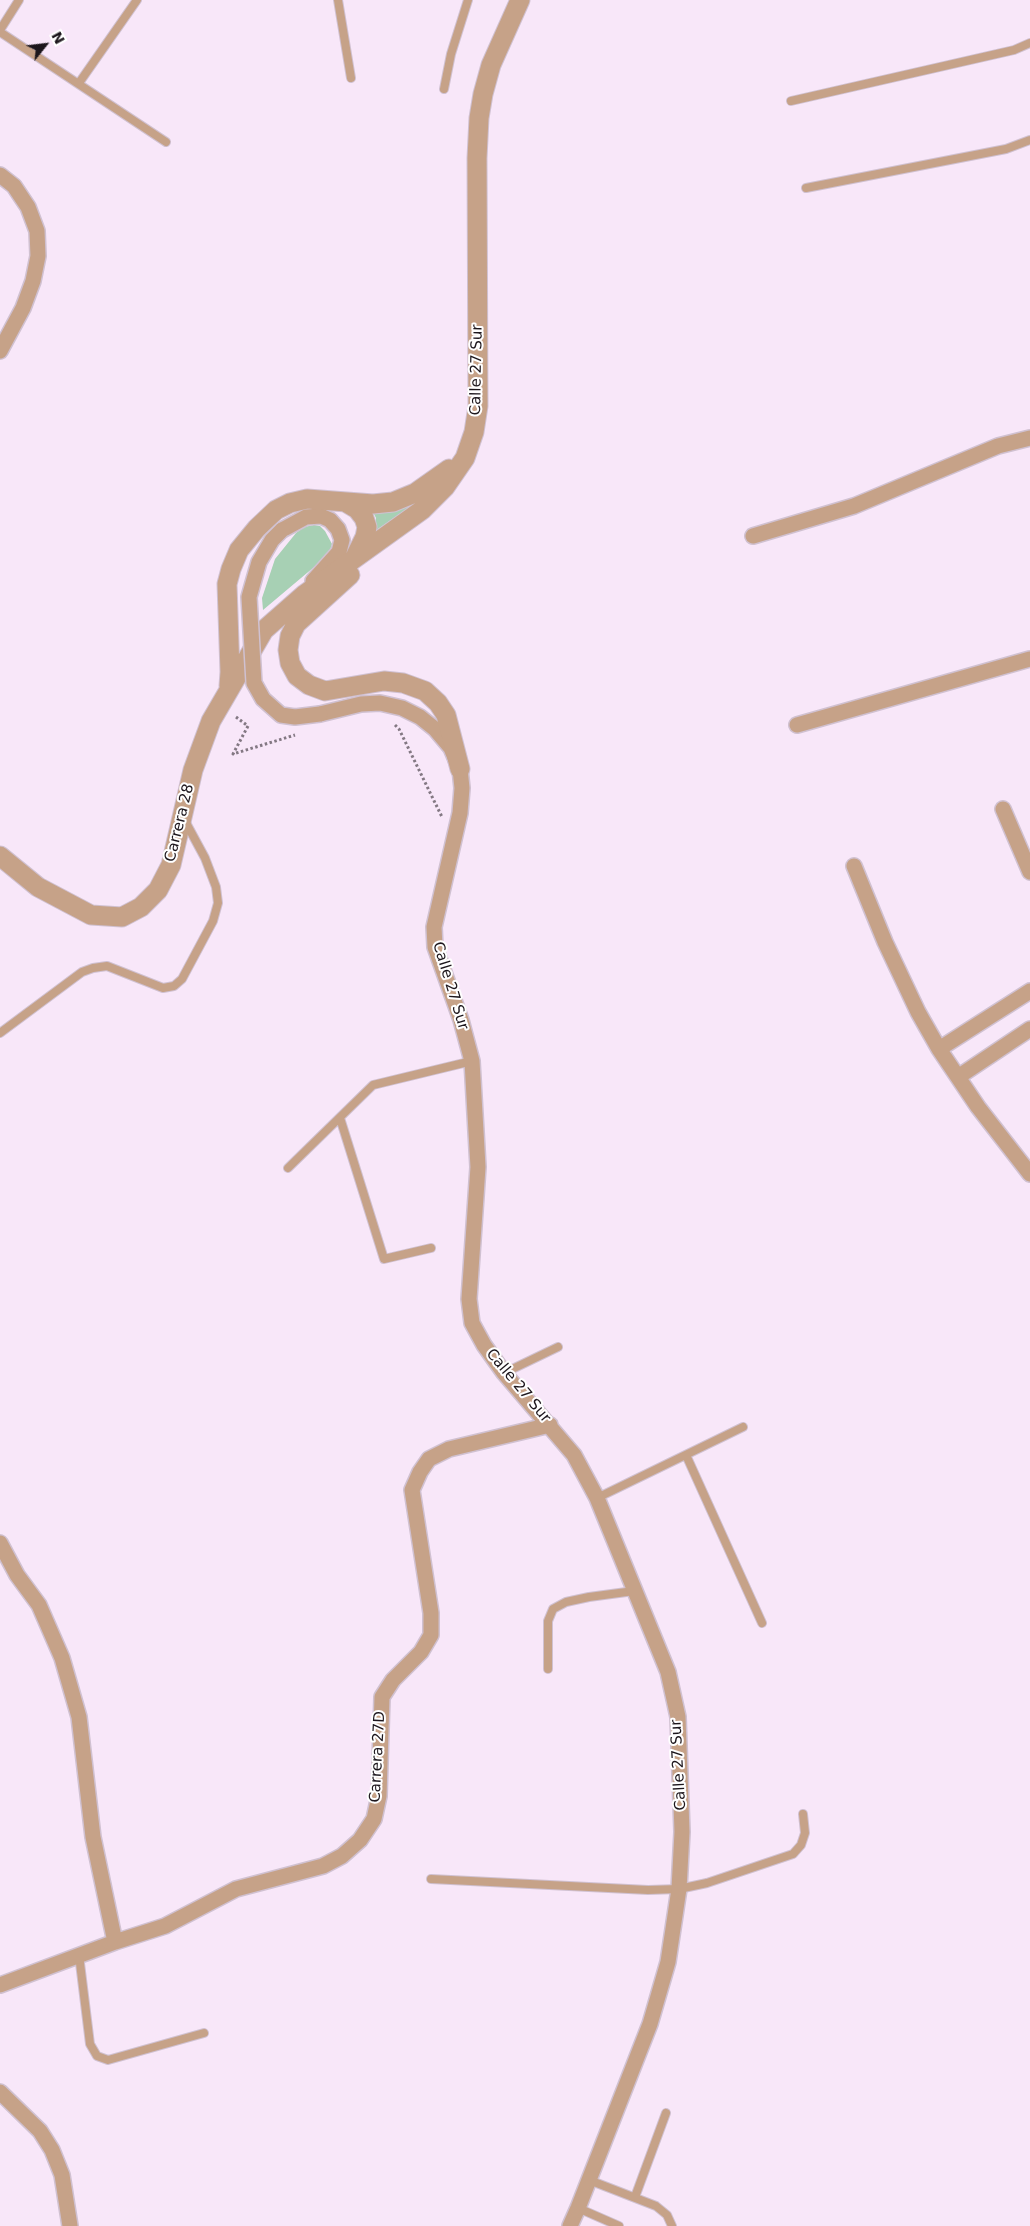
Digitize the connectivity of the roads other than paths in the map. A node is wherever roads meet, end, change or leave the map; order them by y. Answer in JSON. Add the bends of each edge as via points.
{"nodes":[{"id":1,"x":18,"y":0,"type":"edge"},
{"id":2,"x":137,"y":0,"type":"edge"},
{"id":3,"x":338,"y":0,"type":"edge"},
{"id":4,"x":468,"y":0,"type":"edge"},
{"id":5,"x":520,"y":0,"type":"edge"},
{"id":6,"x":0,"y":31,"type":"edge"},
{"id":7,"x":1030,"y":43,"type":"edge"},
{"id":8,"x":350,"y":78,"type":"dead end"},
{"id":9,"x":79,"y":82,"type":"junction"},
{"id":10,"x":444,"y":89,"type":"dead end"},
{"id":11,"x":791,"y":101,"type":"dead end"},
{"id":12,"x":1030,"y":140,"type":"edge"},
{"id":13,"x":166,"y":142,"type":"dead end"},
{"id":14,"x":0,"y":174,"type":"edge"},
{"id":15,"x":806,"y":188,"type":"dead end"},
{"id":16,"x":0,"y":351,"type":"edge"},
{"id":17,"x":1030,"y":438,"type":"edge"},
{"id":18,"x":470,"y":443,"type":"junction"},
{"id":19,"x":315,"y":499,"type":"junction"},
{"id":20,"x":347,"y":502,"type":"junction"},
{"id":21,"x":422,"y":510,"type":"junction"},
{"id":22,"x":282,"y":530,"type":"junction"},
{"id":23,"x":753,"y":536,"type":"dead end"},
{"id":24,"x":354,"y":559,"type":"junction"},
{"id":25,"x":280,"y":614,"type":"junction"},
{"id":26,"x":1030,"y":659,"type":"edge"},
{"id":27,"x":228,"y":690,"type":"junction"},
{"id":28,"x":211,"y":721,"type":"joint"},
{"id":29,"x":797,"y":725,"type":"dead end"},
{"id":30,"x":460,"y":769,"type":"junction"},
{"id":31,"x":1003,"y":808,"type":"dead end"},
{"id":32,"x":183,"y":818,"type":"junction"},
{"id":33,"x":0,"y":856,"type":"edge"},
{"id":34,"x":854,"y":866,"type":"dead end"},
{"id":35,"x":1030,"y":872,"type":"edge"},
{"id":36,"x":1030,"y":991,"type":"edge"},
{"id":37,"x":1030,"y":1029,"type":"edge"},
{"id":38,"x":0,"y":1033,"type":"edge"},
{"id":39,"x":939,"y":1049,"type":"junction"},
{"id":40,"x":472,"y":1062,"type":"junction"},
{"id":41,"x":958,"y":1077,"type":"junction"},
{"id":42,"x":340,"y":1118,"type":"junction"},
{"id":43,"x":288,"y":1168,"type":"dead end"},
{"id":44,"x":1030,"y":1174,"type":"edge"},
{"id":45,"x":431,"y":1248,"type":"dead end"},
{"id":46,"x":558,"y":1347,"type":"dead end"},
{"id":47,"x":504,"y":1373,"type":"junction"},
{"id":48,"x":550,"y":1425,"type":"junction"},
{"id":49,"x":743,"y":1427,"type":"dead end"},
{"id":50,"x":686,"y":1455,"type":"junction"},
{"id":51,"x":597,"y":1498,"type":"junction"},
{"id":52,"x":0,"y":1543,"type":"edge"},
{"id":53,"x":634,"y":1591,"type":"junction"},
{"id":54,"x":762,"y":1623,"type":"dead end"},
{"id":55,"x":548,"y":1669,"type":"dead end"},
{"id":56,"x":803,"y":1814,"type":"dead end"},
{"id":57,"x":431,"y":1879,"type":"dead end"},
{"id":58,"x":679,"y":1889,"type":"junction"},
{"id":59,"x":115,"y":1942,"type":"junction"},
{"id":60,"x":79,"y":1955,"type":"junction"},
{"id":61,"x":0,"y":1985,"type":"edge"},
{"id":62,"x":204,"y":2034,"type":"dead end"},
{"id":63,"x":0,"y":2092,"type":"edge"},
{"id":64,"x":666,"y":2114,"type":"dead end"},
{"id":65,"x":588,"y":2180,"type":"junction"},
{"id":66,"x":635,"y":2197,"type":"junction"},
{"id":67,"x":578,"y":2208,"type":"junction"},
{"id":68,"x":70,"y":2226,"type":"edge"},
{"id":69,"x":570,"y":2226,"type":"edge"},
{"id":70,"x":619,"y":2226,"type":"edge"},
{"id":71,"x":672,"y":2226,"type":"edge"}],
"edges":[{"from":1,"to":6,"type":"lane"},
{"from":2,"to":9,"type":"lane"},
{"from":3,"to":8,"type":"lane"},
{"from":4,"to":10,"type":"lane"},
{"from":5,"to":18,"type":"street","name":"Calle 27 Sur","via":[[491,65],[479,118],[478,406]]},
{"from":6,"to":9,"type":"lane"},
{"from":7,"to":11,"type":"lane","via":[[1014,50]]},
{"from":9,"to":13,"type":"lane"},
{"from":12,"to":15,"type":"lane","via":[[1006,149]]},
{"from":14,"to":16,"type":"street","via":[[14,186],[28,207],[37,231],[38,256],[23,308]]},
{"from":17,"to":23,"type":"street","via":[[998,446],[854,506]]},
{"from":18,"to":20,"type":"street","via":[[450,469],[415,493],[393,502]]},
{"from":18,"to":21,"type":"street","name":"Calle 27 Sur","via":[[445,487]]},
{"from":19,"to":20,"type":"street"},
{"from":19,"to":22,"type":"street","name":"Calle 27 Sur"},
{"from":19,"to":27,"type":"street","via":[[290,503],[276,510],[256,528],[230,569],[227,584]]},
{"from":20,"to":24,"type":"street","via":[[357,509],[367,527],[362,546]]},
{"from":21,"to":24,"type":"street","name":"Calle 27 Sur"},
{"from":21,"to":30,"type":"street","via":[[296,624],[288,650],[297,676],[325,691],[384,681],[403,683],[424,691],[446,715]]},
{"from":22,"to":25,"type":"street","via":[[306,517],[321,516],[338,529],[342,540],[339,552]]},
{"from":22,"to":30,"type":"street","name":"Calle 27 Sur","bridge":true,"via":[[259,562],[249,597],[254,683],[263,700],[281,715],[295,717],[361,704],[380,703],[402,708],[435,729],[451,748]]},
{"from":24,"to":25,"type":"street","name":"Calle 27 Sur"},
{"from":25,"to":27,"type":"street","name":"Calle 27 Sur","via":[[256,641]]},
{"from":26,"to":29,"type":"street"},
{"from":27,"to":28,"type":"street","name":"Calle 27 Sur"},
{"from":28,"to":32,"type":"street","name":"Carrera 28","via":[[193,770]]},
{"from":30,"to":40,"type":"street","name":"Calle 27 Sur","via":[[460,813],[434,927],[435,947]]},
{"from":31,"to":35,"type":"street"},
{"from":32,"to":33,"type":"street","name":"Carrera 28","via":[[171,866],[158,890],[141,907],[122,917],[91,915],[38,887]]},
{"from":32,"to":38,"type":"lane","via":[[208,865],[218,903],[182,979],[174,986],[163,988],[107,966],[93,968],[82,972]]},
{"from":34,"to":39,"type":"street","via":[[885,942]]},
{"from":36,"to":39,"type":"street"},
{"from":37,"to":41,"type":"street"},
{"from":39,"to":41,"type":"street"},
{"from":40,"to":42,"type":"lane","via":[[373,1085]]},
{"from":40,"to":47,"type":"street","name":"Calle 27 Sur","via":[[478,1167],[469,1299],[472,1323]]},
{"from":41,"to":44,"type":"street"},
{"from":42,"to":43,"type":"lane"},
{"from":42,"to":45,"type":"lane","via":[[384,1259]]},
{"from":46,"to":47,"type":"lane"},
{"from":47,"to":48,"type":"street","name":"Calle 27 Sur"},
{"from":48,"to":51,"type":"street","name":"Calle 27 Sur","via":[[574,1455]]},
{"from":48,"to":59,"type":"street","name":"Carrera 27D","via":[[449,1449],[429,1459],[420,1472],[412,1490],[432,1635],[382,1696],[379,1796],[374,1819],[360,1840],[342,1856],[323,1866],[236,1890],[165,1926]]},
{"from":49,"to":50,"type":"lane"},
{"from":50,"to":51,"type":"lane"},
{"from":50,"to":54,"type":"lane"},
{"from":51,"to":53,"type":"street","name":"Calle 27 Sur"},
{"from":52,"to":59,"type":"street","via":[[17,1576],[38,1605],[62,1658],[79,1717],[93,1837]]},
{"from":53,"to":55,"type":"lane","via":[[573,1600],[554,1609],[548,1621]]},
{"from":53,"to":58,"type":"street","name":"Calle 27 Sur","via":[[668,1672],[678,1717],[682,1832]]},
{"from":56,"to":58,"type":"lane","via":[[801,1845],[793,1854]]},
{"from":57,"to":58,"type":"lane"},
{"from":58,"to":65,"type":"street","name":"Calle 27 Sur","via":[[660,1994]]},
{"from":59,"to":60,"type":"street","name":"Carrera 27D"},
{"from":60,"to":61,"type":"street","name":"Carrera 27D"},
{"from":60,"to":62,"type":"lane","via":[[90,2044],[97,2056],[108,2060]]},
{"from":63,"to":68,"type":"street","via":[[40,2131],[52,2150],[62,2175]]},
{"from":64,"to":66,"type":"lane"},
{"from":65,"to":66,"type":"lane"},
{"from":65,"to":67,"type":"street","name":"Calle 27 Sur"},
{"from":66,"to":71,"type":"lane","via":[[656,2206],[667,2215]]},
{"from":67,"to":69,"type":"street","name":"Calle 27 Sur"},
{"from":67,"to":70,"type":"lane"}]}
